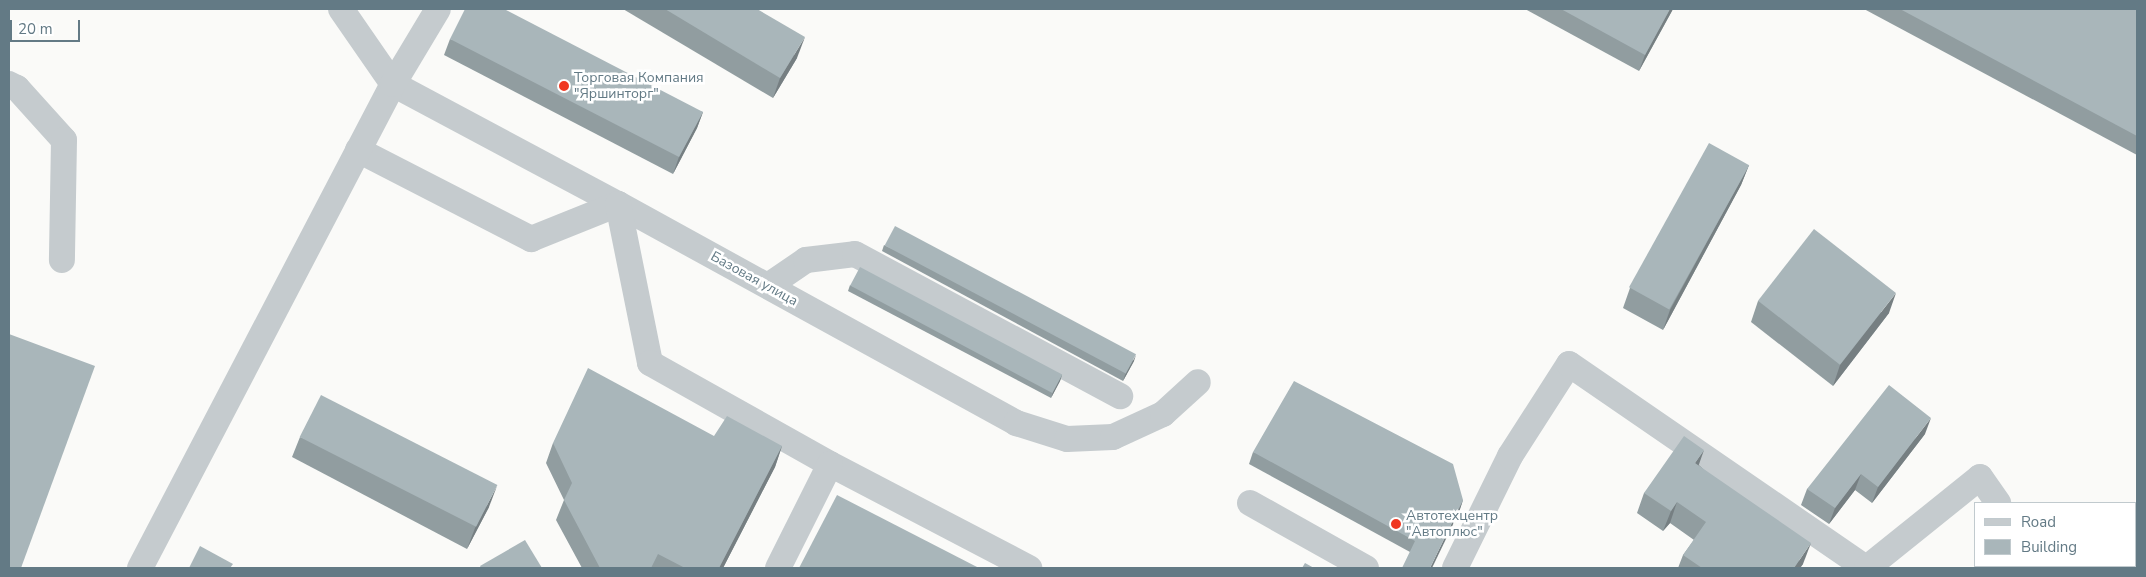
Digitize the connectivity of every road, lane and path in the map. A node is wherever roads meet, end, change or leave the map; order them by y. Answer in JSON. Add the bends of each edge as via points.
{"nodes":[{"id":1,"x":341,"y":9,"type":"edge"},
{"id":2,"x":438,"y":9,"type":"edge"},
{"id":3,"x":9,"y":84,"type":"edge"},
{"id":4,"x":393,"y":84,"type":"junction"},
{"id":5,"x":358,"y":150,"type":"junction"},
{"id":6,"x":618,"y":204,"type":"junction"},
{"id":7,"x":62,"y":260,"type":"dead end"},
{"id":8,"x":768,"y":286,"type":"junction"},
{"id":9,"x":1198,"y":382,"type":"dead end"},
{"id":10,"x":1120,"y":396,"type":"dead end"},
{"id":11,"x":830,"y":464,"type":"junction"},
{"id":12,"x":1997,"y":502,"type":"edge"},
{"id":13,"x":1250,"y":503,"type":"dead end"},
{"id":14,"x":140,"y":568,"type":"edge"},
{"id":15,"x":778,"y":568,"type":"edge"},
{"id":16,"x":1029,"y":568,"type":"edge"},
{"id":17,"x":1366,"y":568,"type":"edge"},
{"id":18,"x":1455,"y":568,"type":"edge"},
{"id":19,"x":1867,"y":568,"type":"edge"}],
"edges":[{"from":1,"to":4,"type":"street","name":"Базовая улица"},
{"from":2,"to":4,"type":"street"},
{"from":3,"to":7,"type":"street","via":[[17,88],[64,140]]},
{"from":4,"to":5,"type":"street"},
{"from":4,"to":6,"type":"street","name":"Базовая улица"},
{"from":5,"to":6,"type":"street","via":[[531,240]]},
{"from":5,"to":14,"type":"street"},
{"from":6,"to":8,"type":"street","name":"Базовая улица"},
{"from":6,"to":11,"type":"street","via":[[650,363]]},
{"from":8,"to":9,"type":"street","name":"Базовая улица","via":[[1016,423],[1067,440],[1113,437],[1163,414]]},
{"from":8,"to":10,"type":"street","via":[[806,260],[855,254]]},
{"from":11,"to":15,"type":"street"},
{"from":11,"to":16,"type":"street"},
{"from":12,"to":19,"type":"street","via":[[1980,477]]},
{"from":13,"to":17,"type":"street"},
{"from":18,"to":19,"type":"street","via":[[1510,456],[1569,364]]}]}
